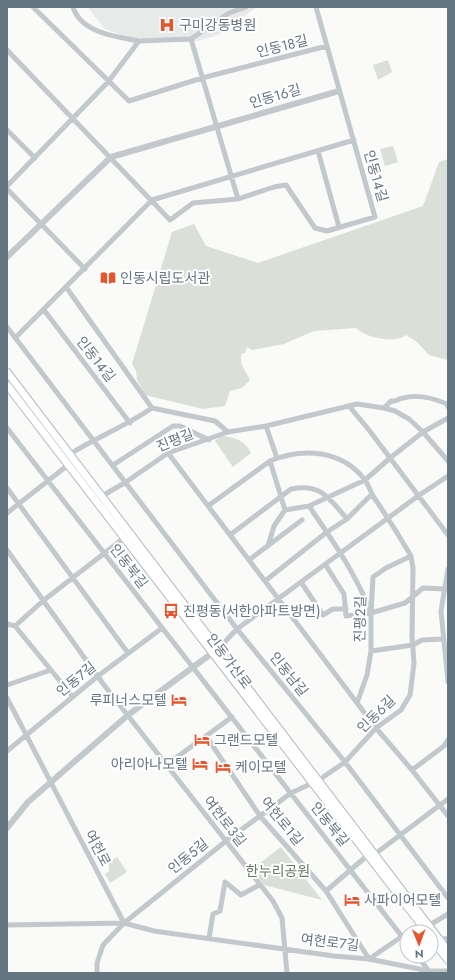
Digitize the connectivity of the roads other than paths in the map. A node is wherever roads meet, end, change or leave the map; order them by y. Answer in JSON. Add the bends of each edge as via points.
{"nodes":[{"id":1,"x":33,"y":7,"type":"edge"},
{"id":2,"x":74,"y":7,"type":"edge"},
{"id":3,"x":246,"y":7,"type":"edge"},
{"id":4,"x":316,"y":7,"type":"edge"},
{"id":5,"x":191,"y":39,"type":"junction"},
{"id":6,"x":139,"y":41,"type":"junction"},
{"id":7,"x":327,"y":46,"type":"junction"},
{"id":8,"x":7,"y":50,"type":"edge"},
{"id":9,"x":202,"y":78,"type":"junction"},
{"id":10,"x":108,"y":82,"type":"junction"},
{"id":11,"x":340,"y":91,"type":"junction"},
{"id":12,"x":73,"y":118,"type":"junction"},
{"id":13,"x":217,"y":125,"type":"junction"},
{"id":14,"x":7,"y":130,"type":"edge"},
{"id":15,"x":354,"y":140,"type":"junction"},
{"id":16,"x":318,"y":151,"type":"junction"},
{"id":17,"x":111,"y":157,"type":"junction"},
{"id":18,"x":35,"y":158,"type":"junction"},
{"id":19,"x":233,"y":176,"type":"junction"},
{"id":20,"x":7,"y":188,"type":"edge"},
{"id":21,"x":238,"y":199,"type":"junction"},
{"id":22,"x":152,"y":200,"type":"junction"},
{"id":23,"x":41,"y":224,"type":"junction"},
{"id":24,"x":339,"y":228,"type":"junction"},
{"id":25,"x":7,"y":256,"type":"edge"},
{"id":26,"x":85,"y":269,"type":"junction"},
{"id":27,"x":66,"y":287,"type":"junction"},
{"id":28,"x":44,"y":310,"type":"junction"},
{"id":29,"x":7,"y":327,"type":"edge"},
{"id":30,"x":16,"y":338,"type":"junction"},
{"id":31,"x":7,"y":372,"type":"edge"},
{"id":32,"x":7,"y":385,"type":"edge"},
{"id":33,"x":349,"y":406,"type":"junction"},
{"id":34,"x":448,"y":407,"type":"edge"},
{"id":35,"x":152,"y":408,"type":"junction"},
{"id":36,"x":384,"y":408,"type":"junction"},
{"id":37,"x":448,"y":418,"type":"edge"},
{"id":38,"x":130,"y":423,"type":"junction"},
{"id":39,"x":266,"y":426,"type":"junction"},
{"id":40,"x":7,"y":428,"type":"edge"},
{"id":41,"x":228,"y":432,"type":"junction"},
{"id":42,"x":423,"y":432,"type":"junction"},
{"id":43,"x":93,"y":439,"type":"junction"},
{"id":44,"x":209,"y":440,"type":"junction"},
{"id":45,"x":168,"y":453,"type":"junction"},
{"id":46,"x":70,"y":454,"type":"junction"},
{"id":47,"x":277,"y":458,"type":"junction"},
{"id":48,"x":390,"y":458,"type":"junction"},
{"id":49,"x":448,"y":460,"type":"edge"},
{"id":50,"x":270,"y":461,"type":"junction"},
{"id":51,"x":68,"y":465,"type":"junction"},
{"id":52,"x":113,"y":465,"type":"junction"},
{"id":53,"x":448,"y":476,"type":"edge"},
{"id":54,"x":365,"y":480,"type":"junction"},
{"id":55,"x":48,"y":481,"type":"junction"},
{"id":56,"x":126,"y":482,"type":"junction"},
{"id":57,"x":7,"y":488,"type":"edge"},
{"id":58,"x":372,"y":494,"type":"junction"},
{"id":59,"x":102,"y":496,"type":"junction"},
{"id":60,"x":281,"y":496,"type":"junction"},
{"id":61,"x":328,"y":496,"type":"junction"},
{"id":62,"x":418,"y":496,"type":"junction"},
{"id":63,"x":19,"y":503,"type":"junction"},
{"id":64,"x":208,"y":506,"type":"junction"},
{"id":65,"x":309,"y":506,"type":"junction"},
{"id":66,"x":285,"y":510,"type":"junction"},
{"id":67,"x":7,"y":512,"type":"edge"},
{"id":68,"x":388,"y":518,"type":"junction"},
{"id":69,"x":347,"y":519,"type":"junction"},
{"id":70,"x":302,"y":520,"type":"dead end"},
{"id":71,"x":327,"y":532,"type":"junction"},
{"id":72,"x":230,"y":535,"type":"junction"},
{"id":73,"x":448,"y":535,"type":"edge"},
{"id":74,"x":124,"y":538,"type":"junction"},
{"id":75,"x":268,"y":546,"type":"junction"},
{"id":76,"x":7,"y":550,"type":"edge"},
{"id":77,"x":341,"y":552,"type":"junction"},
{"id":78,"x":104,"y":553,"type":"junction"},
{"id":79,"x":411,"y":556,"type":"junction"},
{"id":80,"x":249,"y":560,"type":"junction"},
{"id":81,"x":325,"y":564,"type":"junction"},
{"id":82,"x":448,"y":570,"type":"edge"},
{"id":83,"x":73,"y":578,"type":"junction"},
{"id":84,"x":265,"y":581,"type":"junction"},
{"id":85,"x":302,"y":582,"type":"junction"},
{"id":86,"x":445,"y":589,"type":"junction"},
{"id":87,"x":414,"y":595,"type":"junction"},
{"id":88,"x":278,"y":599,"type":"junction"},
{"id":89,"x":44,"y":600,"type":"junction"},
{"id":90,"x":346,"y":609,"type":"junction"},
{"id":91,"x":371,"y":613,"type":"junction"},
{"id":92,"x":7,"y":624,"type":"edge"},
{"id":93,"x":15,"y":626,"type":"junction"},
{"id":94,"x":162,"y":628,"type":"junction"},
{"id":95,"x":237,"y":629,"type":"junction"},
{"id":96,"x":443,"y":639,"type":"junction"},
{"id":97,"x":412,"y":645,"type":"junction"},
{"id":98,"x":219,"y":648,"type":"junction"},
{"id":99,"x":371,"y":651,"type":"junction"},
{"id":100,"x":213,"y":653,"type":"junction"},
{"id":101,"x":128,"y":654,"type":"junction"},
{"id":102,"x":193,"y":668,"type":"junction"},
{"id":103,"x":51,"y":670,"type":"junction"},
{"id":104,"x":98,"y":676,"type":"junction"},
{"id":105,"x":448,"y":682,"type":"edge"},
{"id":106,"x":7,"y":686,"type":"edge"},
{"id":107,"x":73,"y":697,"type":"junction"},
{"id":108,"x":7,"y":698,"type":"edge"},
{"id":109,"x":357,"y":703,"type":"junction"},
{"id":110,"x":128,"y":715,"type":"junction"},
{"id":111,"x":232,"y":717,"type":"junction"},
{"id":112,"x":376,"y":728,"type":"junction"},
{"id":113,"x":26,"y":735,"type":"junction"},
{"id":114,"x":206,"y":736,"type":"junction"},
{"id":115,"x":448,"y":740,"type":"edge"},
{"id":116,"x":7,"y":750,"type":"edge"},
{"id":117,"x":345,"y":762,"type":"junction"},
{"id":118,"x":166,"y":765,"type":"junction"},
{"id":119,"x":412,"y":770,"type":"junction"},
{"id":120,"x":316,"y":782,"type":"junction"},
{"id":121,"x":51,"y":783,"type":"junction"},
{"id":122,"x":291,"y":793,"type":"junction"},
{"id":123,"x":448,"y":799,"type":"edge"},
{"id":124,"x":439,"y":805,"type":"junction"},
{"id":125,"x":260,"y":816,"type":"junction"},
{"id":126,"x":448,"y":816,"type":"edge"},
{"id":127,"x":7,"y":828,"type":"edge"},
{"id":128,"x":400,"y":836,"type":"junction"},
{"id":129,"x":226,"y":841,"type":"junction"},
{"id":130,"x":372,"y":855,"type":"junction"},
{"id":131,"x":352,"y":870,"type":"junction"},
{"id":132,"x":259,"y":885,"type":"junction"},
{"id":133,"x":326,"y":891,"type":"junction"},
{"id":134,"x":448,"y":898,"type":"edge"},
{"id":135,"x":448,"y":914,"type":"edge"},
{"id":136,"x":124,"y":923,"type":"junction"},
{"id":137,"x":423,"y":924,"type":"edge"},
{"id":138,"x":432,"y":924,"type":"edge"},
{"id":139,"x":7,"y":925,"type":"edge"},
{"id":140,"x":399,"y":933,"type":"edge"},
{"id":141,"x":399,"y":937,"type":"edge"},
{"id":142,"x":209,"y":938,"type":"junction"},
{"id":143,"x":448,"y":939,"type":"edge"},
{"id":144,"x":439,"y":940,"type":"joint"},
{"id":145,"x":284,"y":948,"type":"junction"},
{"id":146,"x":439,"y":948,"type":"edge"},
{"id":147,"x":448,"y":951,"type":"edge"},
{"id":148,"x":369,"y":959,"type":"junction"},
{"id":149,"x":448,"y":960,"type":"edge"},
{"id":150,"x":423,"y":964,"type":"edge"},
{"id":151,"x":429,"y":971,"type":"junction"},
{"id":152,"x":448,"y":971,"type":"edge"},
{"id":153,"x":97,"y":973,"type":"edge"},
{"id":154,"x":287,"y":973,"type":"edge"}],
"edges":[{"from":1,"to":10,"type":"street"},
{"from":2,"to":6,"type":"street","via":[[86,24],[107,35]]},
{"from":3,"to":5,"type":"street","via":[[230,13]]},
{"from":4,"to":7,"type":"street","name":"인동18길"},
{"from":5,"to":6,"type":"street"},
{"from":5,"to":9,"type":"street"},
{"from":6,"to":10,"type":"street"},
{"from":7,"to":9,"type":"street","name":"인동18길"},
{"from":7,"to":11,"type":"street"},
{"from":8,"to":12,"type":"street"},
{"from":9,"to":10,"type":"street","name":"인동18길","via":[[129,101]]},
{"from":9,"to":13,"type":"street"},
{"from":10,"to":12,"type":"street"},
{"from":11,"to":13,"type":"street","name":"인동16길"},
{"from":11,"to":15,"type":"street"},
{"from":12,"to":17,"type":"street"},
{"from":12,"to":18,"type":"street"},
{"from":13,"to":17,"type":"street","name":"인동16길"},
{"from":13,"to":19,"type":"street"},
{"from":14,"to":18,"type":"street"},
{"from":15,"to":16,"type":"street","name":"인동14길"},
{"from":15,"to":24,"type":"street","name":"인동14길","via":[[376,218]]},
{"from":16,"to":19,"type":"street","name":"인동14길"},
{"from":16,"to":24,"type":"street"},
{"from":17,"to":22,"type":"street"},
{"from":17,"to":23,"type":"street","name":"인동16길"},
{"from":18,"to":20,"type":"street"},
{"from":19,"to":21,"type":"street"},
{"from":19,"to":22,"type":"street","name":"인동14길"},
{"from":20,"to":23,"type":"street"},
{"from":21,"to":22,"type":"street","name":"인동14길","via":[[193,203],[170,220]]},
{"from":21,"to":24,"type":"street","name":"인동14길","via":[[286,185],[315,228],[327,231]]},
{"from":22,"to":26,"type":"street","name":"인동14길"},
{"from":23,"to":25,"type":"street","name":"인동16길"},
{"from":23,"to":26,"type":"street"},
{"from":26,"to":27,"type":"street","name":"인동14길"},
{"from":27,"to":28,"type":"street","name":"인동14길"},
{"from":27,"to":35,"type":"street","name":"인동14길"},
{"from":28,"to":30,"type":"street","name":"인동14길"},
{"from":28,"to":38,"type":"street","name":"인동14길"},
{"from":29,"to":30,"type":"street","name":"인동남길"},
{"from":30,"to":43,"type":"street","name":"인동남길"},
{"from":31,"to":46,"type":"main road","name":"인동가산로"},
{"from":32,"to":51,"type":"main road","name":"인동가산로"},
{"from":33,"to":36,"type":"street","name":"진평길","via":[[357,404]]},
{"from":33,"to":39,"type":"street","name":"진평길"},
{"from":33,"to":48,"type":"street"},
{"from":34,"to":36,"type":"street","via":[[447,404],[430,397],[390,401]]},
{"from":35,"to":38,"type":"street"},
{"from":35,"to":41,"type":"street","via":[[215,421]]},
{"from":36,"to":42,"type":"street","name":"진평길","via":[[409,419]]},
{"from":37,"to":42,"type":"street"},
{"from":38,"to":43,"type":"street"},
{"from":39,"to":41,"type":"street","name":"진평길"},
{"from":39,"to":47,"type":"street"},
{"from":40,"to":55,"type":"street","name":"인동북길"},
{"from":41,"to":44,"type":"street","name":"진평길"},
{"from":42,"to":48,"type":"street"},
{"from":42,"to":49,"type":"street","name":"진평길"},
{"from":43,"to":46,"type":"street"},
{"from":43,"to":52,"type":"street","name":"인동남길"},
{"from":44,"to":45,"type":"street","name":"진평길"},
{"from":44,"to":52,"type":"street","via":[[180,426],[173,426]]},
{"from":45,"to":56,"type":"street","name":"진평길"},
{"from":45,"to":64,"type":"street"},
{"from":46,"to":59,"type":"main road","name":"인동가산로"},
{"from":47,"to":50,"type":"street"},
{"from":47,"to":54,"type":"street","via":[[308,452],[320,453],[342,460]]},
{"from":48,"to":54,"type":"street"},
{"from":48,"to":62,"type":"street"},
{"from":50,"to":60,"type":"street"},
{"from":50,"to":64,"type":"street"},
{"from":51,"to":55,"type":"street"},
{"from":51,"to":74,"type":"main road","name":"인동가산로"},
{"from":52,"to":56,"type":"street","name":"인동남길"},
{"from":53,"to":62,"type":"street"},
{"from":54,"to":58,"type":"street"},
{"from":54,"to":61,"type":"street"},
{"from":55,"to":63,"type":"street"},
{"from":55,"to":78,"type":"street","name":"인동북길"},
{"from":56,"to":59,"type":"street","name":"진평길"},
{"from":56,"to":95,"type":"street","name":"인동남길"},
{"from":57,"to":63,"type":"street"},
{"from":58,"to":68,"type":"street"},
{"from":58,"to":69,"type":"street"},
{"from":59,"to":98,"type":"main road","name":"인동가산로"},
{"from":60,"to":61,"type":"street","via":[[291,489],[308,487]]},
{"from":60,"to":66,"type":"street"},
{"from":60,"to":72,"type":"street"},
{"from":61,"to":65,"type":"street"},
{"from":61,"to":69,"type":"street"},
{"from":62,"to":68,"type":"street"},
{"from":62,"to":73,"type":"street"},
{"from":63,"to":67,"type":"street"},
{"from":63,"to":83,"type":"street"},
{"from":64,"to":72,"type":"street"},
{"from":65,"to":66,"type":"street"},
{"from":65,"to":71,"type":"street"},
{"from":66,"to":75,"type":"street","via":[[274,526]]},
{"from":68,"to":77,"type":"street"},
{"from":68,"to":79,"type":"street","name":"인동6길"},
{"from":69,"to":71,"type":"street"},
{"from":70,"to":75,"type":"street"},
{"from":71,"to":77,"type":"street"},
{"from":71,"to":84,"type":"street"},
{"from":72,"to":80,"type":"street"},
{"from":74,"to":78,"type":"street"},
{"from":74,"to":100,"type":"main road","name":"인동가산로"},
{"from":75,"to":80,"type":"street"},
{"from":76,"to":89,"type":"street"},
{"from":77,"to":81,"type":"street"},
{"from":77,"to":91,"type":"street","via":[[362,590]]},
{"from":78,"to":83,"type":"street"},
{"from":78,"to":94,"type":"street","name":"인동북길"},
{"from":79,"to":87,"type":"street","name":"인동6길","via":[[414,568]]},
{"from":79,"to":91,"type":"street","name":"진평2길","via":[[374,577]]},
{"from":80,"to":84,"type":"street"},
{"from":81,"to":85,"type":"street"},
{"from":81,"to":90,"type":"street","via":[[344,594]]},
{"from":82,"to":86,"type":"street"},
{"from":83,"to":89,"type":"street"},
{"from":83,"to":101,"type":"street"},
{"from":84,"to":88,"type":"street"},
{"from":85,"to":88,"type":"street"},
{"from":85,"to":90,"type":"street","via":[[323,615],[333,609]]},
{"from":86,"to":87,"type":"street","via":[[423,588]]},
{"from":86,"to":96,"type":"street","via":[[441,611]]},
{"from":87,"to":91,"type":"street","via":[[405,603]]},
{"from":87,"to":97,"type":"street","name":"인동6길"},
{"from":88,"to":95,"type":"street"},
{"from":88,"to":109,"type":"street"},
{"from":89,"to":93,"type":"street"},
{"from":89,"to":104,"type":"street"},
{"from":90,"to":91,"type":"street","via":[[346,616]]},
{"from":91,"to":99,"type":"street","name":"진평2길"},
{"from":92,"to":93,"type":"street"},
{"from":93,"to":103,"type":"street"},
{"from":94,"to":101,"type":"street","name":"인동7길"},
{"from":94,"to":102,"type":"street","name":"인동북길"},
{"from":95,"to":98,"type":"street"},
{"from":95,"to":117,"type":"street","name":"인동남길"},
{"from":96,"to":97,"type":"street","via":[[422,640]]},
{"from":96,"to":105,"type":"street"},
{"from":97,"to":99,"type":"street"},
{"from":97,"to":112,"type":"street","name":"인동6길","via":[[414,663],[410,695],[401,710]]},
{"from":98,"to":100,"type":"street"},
{"from":98,"to":120,"type":"main road","name":"인동가산로"},
{"from":99,"to":109,"type":"street","name":"진평2길","via":[[367,674]]},
{"from":100,"to":102,"type":"street"},
{"from":100,"to":120,"type":"main road","name":"인동가산로"},
{"from":101,"to":104,"type":"street","name":"인동7길"},
{"from":102,"to":110,"type":"street"},
{"from":102,"to":111,"type":"street","name":"인동북길"},
{"from":103,"to":106,"type":"street"},
{"from":103,"to":107,"type":"street"},
{"from":104,"to":107,"type":"street","name":"인동7길"},
{"from":104,"to":110,"type":"street"},
{"from":107,"to":113,"type":"street","name":"인동7길"},
{"from":108,"to":113,"type":"street","name":"여헌로"},
{"from":109,"to":112,"type":"street"},
{"from":110,"to":118,"type":"street","name":"여헌로3길"},
{"from":110,"to":121,"type":"street"},
{"from":111,"to":114,"type":"street"},
{"from":111,"to":122,"type":"street","name":"인동북길"},
{"from":112,"to":117,"type":"street","name":"인동6길"},
{"from":112,"to":119,"type":"street"},
{"from":113,"to":116,"type":"street","name":"인동7길"},
{"from":113,"to":121,"type":"street","name":"여헌로"},
{"from":114,"to":118,"type":"street"},
{"from":114,"to":125,"type":"street","name":"여헌로1길"},
{"from":115,"to":119,"type":"street","via":[[444,746]]},
{"from":117,"to":120,"type":"street","name":"인동6길"},
{"from":117,"to":128,"type":"street","name":"인동남길"},
{"from":118,"to":129,"type":"street","name":"여헌로3길"},
{"from":119,"to":124,"type":"street"},
{"from":120,"to":122,"type":"street","name":"인동5길"},
{"from":120,"to":130,"type":"main road","name":"인동가산로"},
{"from":121,"to":127,"type":"street","via":[[28,802]]},
{"from":121,"to":136,"type":"street","name":"여헌로"},
{"from":122,"to":125,"type":"street","name":"인동5길"},
{"from":122,"to":131,"type":"street","name":"인동북길"},
{"from":123,"to":124,"type":"street"},
{"from":124,"to":126,"type":"street"},
{"from":124,"to":128,"type":"street"},
{"from":125,"to":129,"type":"street","name":"인동5길"},
{"from":125,"to":133,"type":"street","name":"여헌로1길"},
{"from":128,"to":130,"type":"street"},
{"from":128,"to":134,"type":"street","name":"인동남길"},
{"from":129,"to":132,"type":"street","name":"여헌로3길"},
{"from":129,"to":136,"type":"street","name":"인동5길"},
{"from":130,"to":131,"type":"street"},
{"from":130,"to":137,"type":"main road","name":"인동가산로"},
{"from":131,"to":133,"type":"street"},
{"from":131,"to":140,"type":"street","name":"인동북길"},
{"from":132,"to":142,"type":"street","via":[[241,895],[225,882],[220,911],[213,914]]},
{"from":132,"to":145,"type":"street","name":"여헌로3길","via":[[273,901],[282,918]]},
{"from":133,"to":148,"type":"street","name":"여헌로1길"},
{"from":135,"to":138,"type":"street"},
{"from":136,"to":139,"type":"street","name":"여헌로7길"},
{"from":136,"to":142,"type":"street","name":"여헌로7길","via":[[154,931]]},
{"from":136,"to":153,"type":"street","name":"인동5길","via":[[103,945],[97,963]]},
{"from":141,"to":148,"type":"street"},
{"from":142,"to":145,"type":"street","name":"여헌로7길"},
{"from":143,"to":144,"type":"street"},
{"from":144,"to":147,"type":"main road","name":"인동가산로"},
{"from":145,"to":148,"type":"street","name":"여헌로7길"},
{"from":145,"to":154,"type":"street","name":"여헌로3길"},
{"from":146,"to":149,"type":"main road"},
{"from":148,"to":151,"type":"street","name":"여헌로7길"},
{"from":150,"to":151,"type":"street"},
{"from":151,"to":152,"type":"street","name":"여헌로7길"}]}
